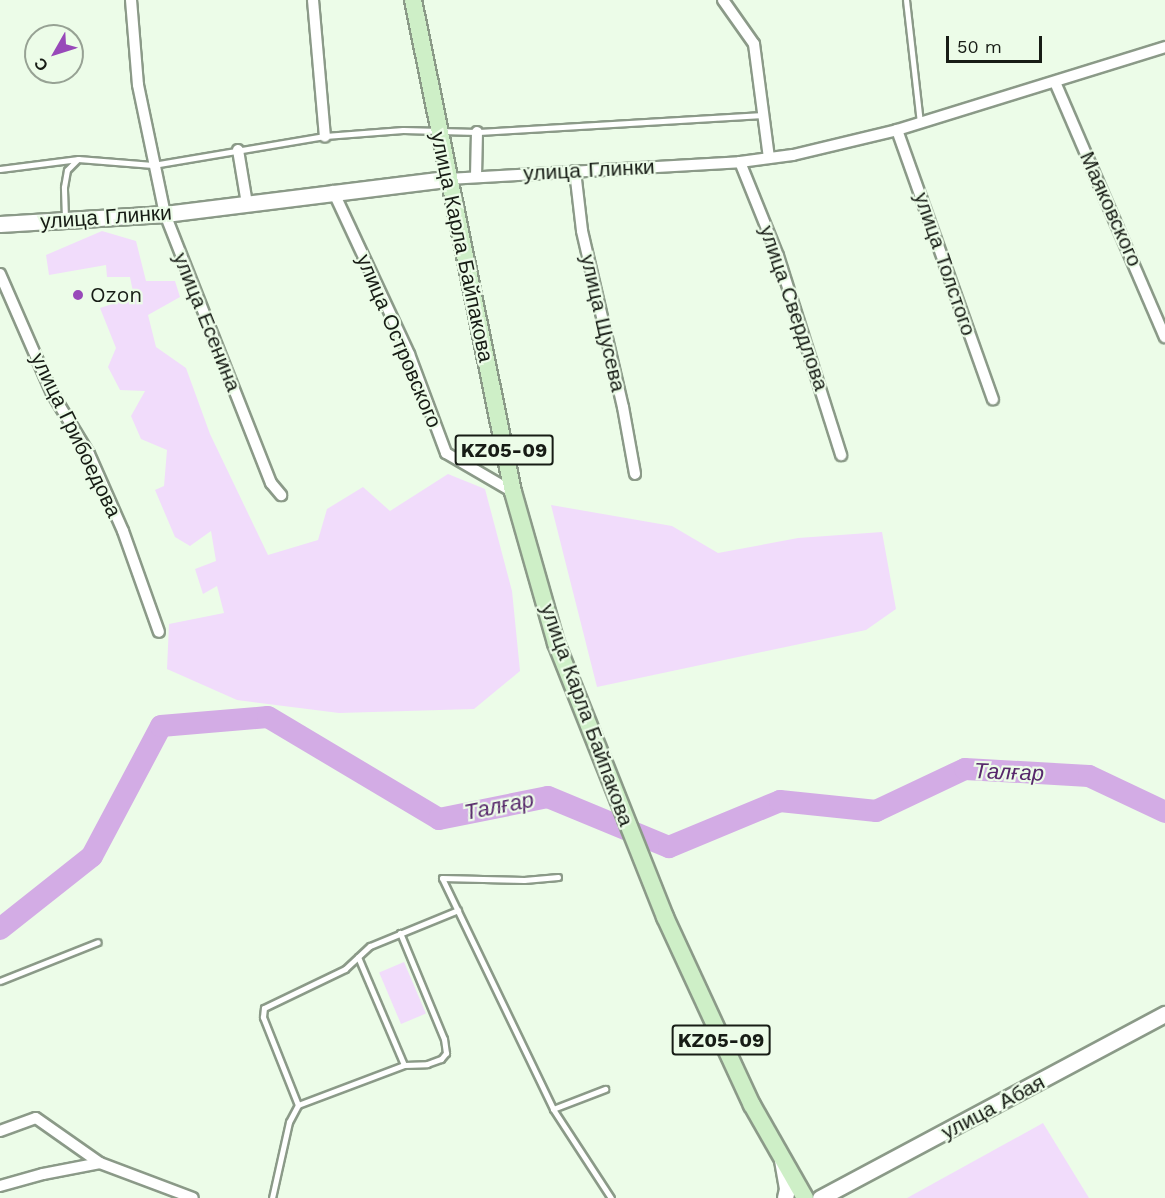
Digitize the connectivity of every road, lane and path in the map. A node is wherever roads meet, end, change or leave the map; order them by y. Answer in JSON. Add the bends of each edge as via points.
{"nodes":[{"id":1,"x":131,"y":0,"type":"edge"},
{"id":2,"x":313,"y":0,"type":"edge"},
{"id":3,"x":413,"y":0,"type":"edge"},
{"id":4,"x":723,"y":0,"type":"edge"},
{"id":5,"x":906,"y":0,"type":"edge"},
{"id":6,"x":1165,"y":47,"type":"edge"},
{"id":7,"x":1054,"y":82,"type":"junction"},
{"id":8,"x":765,"y":115,"type":"junction"},
{"id":9,"x":920,"y":122,"type":"junction"},
{"id":10,"x":897,"y":130,"type":"junction"},
{"id":11,"x":438,"y":131,"type":"junction"},
{"id":12,"x":477,"y":132,"type":"junction"},
{"id":13,"x":325,"y":136,"type":"junction"},
{"id":14,"x":238,"y":150,"type":"junction"},
{"id":15,"x":769,"y":158,"type":"junction"},
{"id":16,"x":78,"y":159,"type":"junction"},
{"id":17,"x":741,"y":162,"type":"junction"},
{"id":18,"x":153,"y":165,"type":"junction"},
{"id":19,"x":0,"y":169,"type":"edge"},
{"id":20,"x":575,"y":171,"type":"junction"},
{"id":21,"x":476,"y":176,"type":"junction"},
{"id":22,"x":448,"y":179,"type":"junction"},
{"id":23,"x":333,"y":191,"type":"junction"},
{"id":24,"x":247,"y":204,"type":"junction"},
{"id":25,"x":165,"y":214,"type":"junction"},
{"id":26,"x":65,"y":220,"type":"junction"},
{"id":27,"x":0,"y":224,"type":"edge"},
{"id":28,"x":0,"y":274,"type":"edge"},
{"id":29,"x":1165,"y":337,"type":"edge"},
{"id":30,"x":993,"y":399,"type":"dead end"},
{"id":31,"x":841,"y":455,"type":"dead end"},
{"id":32,"x":634,"y":474,"type":"dead end"},
{"id":33,"x":513,"y":492,"type":"junction"},
{"id":34,"x":281,"y":495,"type":"dead end"},
{"id":35,"x":159,"y":632,"type":"dead end"},
{"id":36,"x":558,"y":877,"type":"dead end"},
{"id":37,"x":458,"y":910,"type":"junction"},
{"id":38,"x":400,"y":933,"type":"junction"},
{"id":39,"x":98,"y":942,"type":"dead end"},
{"id":40,"x":358,"y":957,"type":"junction"},
{"id":41,"x":0,"y":981,"type":"edge"},
{"id":42,"x":1165,"y":1014,"type":"edge"},
{"id":43,"x":404,"y":1065,"type":"junction"},
{"id":44,"x":605,"y":1089,"type":"dead end"},
{"id":45,"x":298,"y":1105,"type":"junction"},
{"id":46,"x":553,"y":1108,"type":"junction"},
{"id":47,"x":0,"y":1131,"type":"edge"},
{"id":48,"x":782,"y":1160,"type":"junction"},
{"id":49,"x":100,"y":1163,"type":"junction"},
{"id":50,"x":848,"y":1184,"type":"junction"},
{"id":51,"x":0,"y":1186,"type":"edge"},
{"id":52,"x":193,"y":1198,"type":"edge"},
{"id":53,"x":272,"y":1198,"type":"edge"},
{"id":54,"x":611,"y":1198,"type":"edge"},
{"id":55,"x":785,"y":1198,"type":"edge"},
{"id":56,"x":805,"y":1198,"type":"edge"},
{"id":57,"x":820,"y":1198,"type":"edge"},
{"id":58,"x":842,"y":1198,"type":"edge"}],
"edges":[{"from":1,"to":18,"type":"street","name":"улица Есенина","via":[[138,85]]},
{"from":2,"to":13,"type":"street"},
{"from":3,"to":11,"type":"main road","name":"улица Карла Байпакова","number":"KZ05-09"},
{"from":4,"to":8,"type":"street","via":[[754,44]]},
{"from":5,"to":9,"type":"lane"},
{"from":6,"to":7,"type":"street","name":"улица Глинки"},
{"from":7,"to":9,"type":"street","name":"улица Глинки"},
{"from":7,"to":29,"type":"street","name":"Маяковского"},
{"from":8,"to":12,"type":"lane"},
{"from":8,"to":15,"type":"street"},
{"from":9,"to":10,"type":"street","name":"улица Глинки"},
{"from":10,"to":15,"type":"street","name":"улица Глинки"},
{"from":10,"to":30,"type":"street","name":"улица Толстого"},
{"from":11,"to":12,"type":"lane"},
{"from":11,"to":13,"type":"lane"},
{"from":11,"to":22,"type":"main road","name":"улица Карла Байпакова","number":"KZ05-09"},
{"from":12,"to":21,"type":"street"},
{"from":13,"to":14,"type":"lane"},
{"from":14,"to":18,"type":"lane"},
{"from":14,"to":24,"type":"street"},
{"from":15,"to":17,"type":"street","name":"улица Глинки"},
{"from":16,"to":18,"type":"lane"},
{"from":16,"to":19,"type":"lane"},
{"from":16,"to":26,"type":"lane","via":[[67,170]]},
{"from":17,"to":20,"type":"street","name":"улица Глинки"},
{"from":17,"to":31,"type":"street","name":"улица Свердлова","via":[[778,256]]},
{"from":18,"to":25,"type":"street","name":"улица Есенина"},
{"from":20,"to":21,"type":"street","name":"улица Глинки"},
{"from":20,"to":32,"type":"street","name":"улица Щусева","via":[[582,231],[623,407]]},
{"from":21,"to":22,"type":"street","name":"улица Глинки"},
{"from":22,"to":23,"type":"main road","name":"улица Глинки"},
{"from":22,"to":33,"type":"main road","name":"улица Карла Байпакова","number":"KZ05-09"},
{"from":23,"to":24,"type":"main road","name":"улица Глинки"},
{"from":23,"to":33,"type":"street","name":"улица Островского","via":[[409,354],[446,453]]},
{"from":24,"to":25,"type":"main road","name":"улица Глинки"},
{"from":25,"to":26,"type":"main road","name":"улица Глинки"},
{"from":25,"to":34,"type":"street","name":"улица Есенина","via":[[271,483]]},
{"from":26,"to":27,"type":"main road","name":"улица Глинки"},
{"from":28,"to":35,"type":"street","name":"улица Грибоедова","via":[[52,393],[89,454],[123,531]]},
{"from":33,"to":48,"type":"main road","name":"улица Карла Байпакова","number":"KZ05-09","via":[[556,643],[584,716],[665,917],[752,1105]]},
{"from":36,"to":37,"type":"lane","via":[[442,878]]},
{"from":37,"to":38,"type":"lane"},
{"from":37,"to":46,"type":"lane"},
{"from":38,"to":40,"type":"lane","via":[[370,946]]},
{"from":38,"to":43,"type":"lane","via":[[447,1053],[427,1064]]},
{"from":39,"to":41,"type":"lane"},
{"from":40,"to":43,"type":"lane"},
{"from":40,"to":45,"type":"lane","via":[[345,969],[268,1004],[262,1012]]},
{"from":42,"to":50,"type":"main road","name":"улица Абая"},
{"from":43,"to":45,"type":"lane"},
{"from":44,"to":46,"type":"lane"},
{"from":45,"to":53,"type":"lane","via":[[289,1122]]},
{"from":46,"to":54,"type":"lane"},
{"from":47,"to":49,"type":"street","via":[[36,1118]]},
{"from":48,"to":55,"type":"main road"},
{"from":48,"to":56,"type":"main road","number":"KZ05-09"},
{"from":49,"to":51,"type":"street"},
{"from":49,"to":52,"type":"street"},
{"from":50,"to":57,"type":"main road","name":"улица Абая"},
{"from":50,"to":58,"type":"main road"}]}
